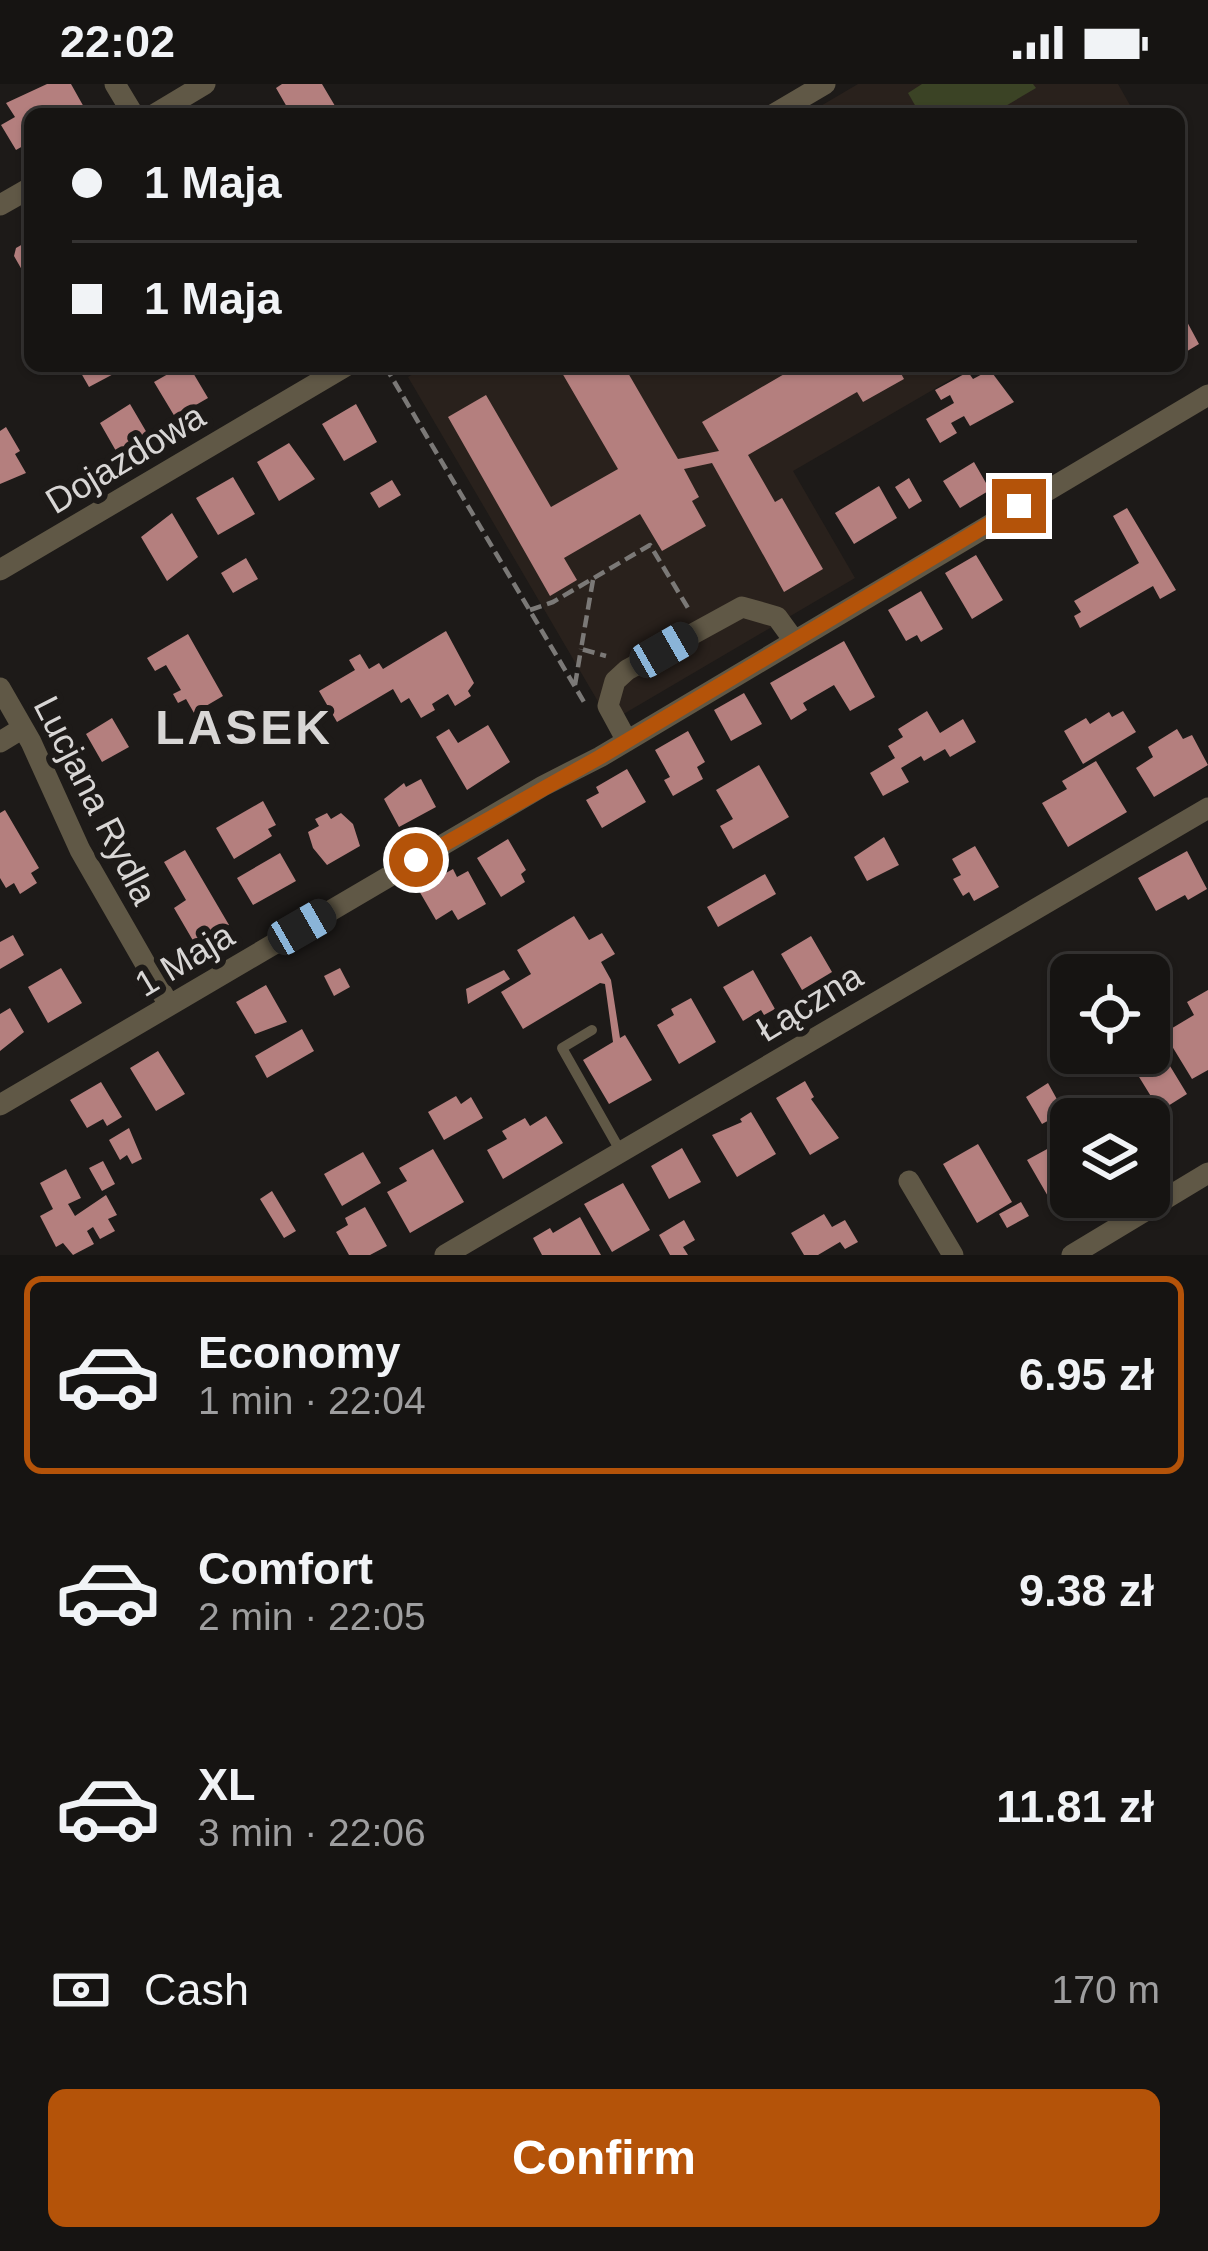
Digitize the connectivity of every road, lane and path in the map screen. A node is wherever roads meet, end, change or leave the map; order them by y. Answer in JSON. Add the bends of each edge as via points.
{"nodes":[{"id":1,"x":205,"y":84,"type":"edge"},
{"id":2,"x":825,"y":84,"type":"edge"},
{"id":3,"x":165,"y":108,"type":"edge"},
{"id":4,"x":784,"y":108,"type":"edge"},
{"id":5,"x":336,"y":372,"type":"edge"},
{"id":6,"x":390,"y":372,"type":"edge"},
{"id":7,"x":1208,"y":395,"type":"edge"},
{"id":8,"x":0,"y":570,"type":"edge"},
{"id":9,"x":593,"y":578,"type":"junction"},
{"id":10,"x":530,"y":610,"type":"junction"},
{"id":11,"x":700,"y":628,"type":"junction"},
{"id":12,"x":793,"y":639,"type":"junction"},
{"id":13,"x":581,"y":649,"type":"junction"},
{"id":14,"x":609,"y":657,"type":"dead end"},
{"id":15,"x":575,"y":687,"type":"junction"},
{"id":16,"x":0,"y":688,"type":"edge"},
{"id":17,"x":593,"y":718,"type":"dead end"},
{"id":18,"x":23,"y":728,"type":"junction"},
{"id":19,"x":627,"y":741,"type":"junction"},
{"id":20,"x":0,"y":742,"type":"edge"},
{"id":21,"x":1208,"y":808,"type":"edge"},
{"id":22,"x":169,"y":1005,"type":"junction"},
{"id":23,"x":592,"y":1030,"type":"dead end"},
{"id":24,"x":0,"y":1105,"type":"edge"},
{"id":25,"x":621,"y":1152,"type":"junction"},
{"id":26,"x":1208,"y":1173,"type":"edge"},
{"id":27,"x":909,"y":1181,"type":"dead end"},
{"id":28,"x":445,"y":1255,"type":"edge"},
{"id":29,"x":953,"y":1255,"type":"edge"},
{"id":30,"x":1072,"y":1255,"type":"edge"}],
"edges":[{"from":1,"to":3,"type":"street"},
{"from":2,"to":4,"type":"street"},
{"from":5,"to":8,"type":"street","name":"Dojazdowa"},
{"from":6,"to":10,"type":"path"},
{"from":7,"to":12,"type":"street","name":"1 Maja"},
{"from":9,"to":10,"type":"path"},
{"from":9,"to":11,"type":"path","via":[[650,544]]},
{"from":9,"to":13,"type":"path"},
{"from":10,"to":15,"type":"path"},
{"from":11,"to":12,"type":"street","via":[[753,608],[777,617]]},
{"from":11,"to":19,"type":"street","via":[[615,681],[608,706]]},
{"from":12,"to":19,"type":"street","name":"1 Maja"},
{"from":13,"to":14,"type":"path"},
{"from":13,"to":15,"type":"path"},
{"from":15,"to":17,"type":"path"},
{"from":16,"to":18,"type":"street","name":"Lucjana Rydla"},
{"from":18,"to":20,"type":"street"},
{"from":18,"to":22,"type":"street","name":"Lucjana Rydla","via":[[80,850]]},
{"from":19,"to":22,"type":"street","name":"1 Maja"},
{"from":21,"to":25,"type":"street","name":"Łączna"},
{"from":22,"to":24,"type":"street","name":"1 Maja"},
{"from":23,"to":25,"type":"lane","via":[[562,1048]]},
{"from":25,"to":28,"type":"street","name":"Łączna"},
{"from":26,"to":30,"type":"street"},
{"from":27,"to":29,"type":"street"}]}
